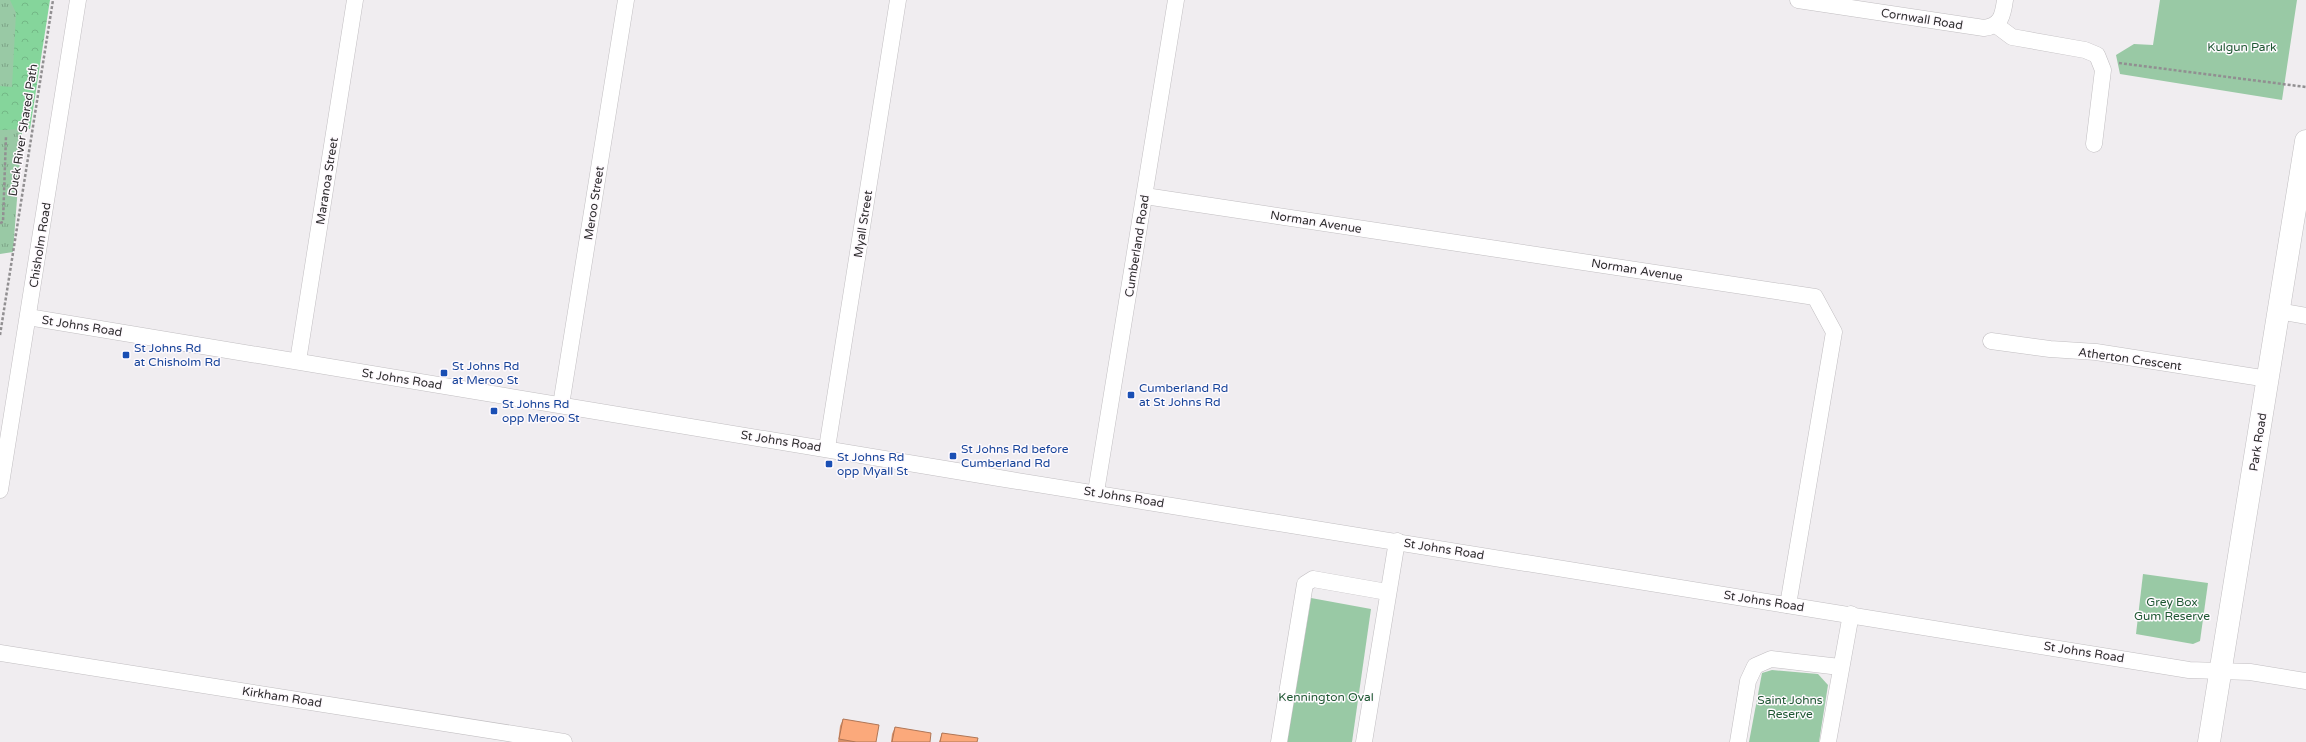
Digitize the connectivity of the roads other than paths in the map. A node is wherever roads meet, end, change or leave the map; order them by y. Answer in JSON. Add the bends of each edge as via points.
{"nodes":[{"id":1,"x":78,"y":0,"type":"edge"},
{"id":2,"x":355,"y":0,"type":"edge"},
{"id":3,"x":626,"y":0,"type":"edge"},
{"id":4,"x":898,"y":0,"type":"edge"},
{"id":5,"x":1176,"y":0,"type":"edge"},
{"id":6,"x":1798,"y":0,"type":"edge"},
{"id":7,"x":2005,"y":0,"type":"edge"},
{"id":8,"x":1996,"y":25,"type":"junction"},
{"id":9,"x":2306,"y":141,"type":"edge"},
{"id":10,"x":2094,"y":144,"type":"dead end"},
{"id":11,"x":1145,"y":196,"type":"junction"},
{"id":12,"x":2279,"y":311,"type":"junction"},
{"id":13,"x":2306,"y":316,"type":"edge"},
{"id":14,"x":28,"y":317,"type":"junction"},
{"id":15,"x":1991,"y":341,"type":"dead end"},
{"id":16,"x":298,"y":361,"type":"junction"},
{"id":17,"x":2268,"y":379,"type":"junction"},
{"id":18,"x":561,"y":405,"type":"junction"},
{"id":19,"x":5,"y":424,"type":"edge"},
{"id":20,"x":828,"y":448,"type":"junction"},
{"id":21,"x":0,"y":490,"type":"edge"},
{"id":22,"x":1096,"y":492,"type":"junction"},
{"id":23,"x":1397,"y":541,"type":"junction"},
{"id":24,"x":1387,"y":592,"type":"junction"},
{"id":25,"x":1788,"y":605,"type":"junction"},
{"id":26,"x":1850,"y":614,"type":"junction"},
{"id":27,"x":0,"y":653,"type":"edge"},
{"id":28,"x":1840,"y":668,"type":"junction"},
{"id":29,"x":2221,"y":671,"type":"junction"},
{"id":30,"x":2306,"y":681,"type":"edge"},
{"id":31,"x":503,"y":737,"type":"edge"},
{"id":32,"x":564,"y":742,"type":"edge"},
{"id":33,"x":1279,"y":742,"type":"edge"},
{"id":34,"x":1364,"y":742,"type":"edge"},
{"id":35,"x":1738,"y":742,"type":"edge"},
{"id":36,"x":1828,"y":742,"type":"edge"},
{"id":37,"x":2209,"y":742,"type":"edge"}],
"edges":[{"from":1,"to":14,"type":"street","name":"Chisholm Road"},
{"from":2,"to":16,"type":"street","name":"Maranoa Street"},
{"from":3,"to":18,"type":"street","name":"Meroo Street"},
{"from":4,"to":20,"type":"street","name":"Myall Street"},
{"from":5,"to":11,"type":"street","name":"Cumberland Road"},
{"from":6,"to":8,"type":"street","name":"Cornwall Road","via":[[1978,28]]},
{"from":7,"to":8,"type":"street","via":[[2002,15]]},
{"from":8,"to":10,"type":"street","via":[[2012,37],[2092,52],[2100,60],[2103,70]]},
{"from":9,"to":12,"type":"main road","name":"Park Road"},
{"from":11,"to":22,"type":"street","name":"Cumberland Road"},
{"from":11,"to":25,"type":"street","name":"Norman Avenue","via":[[1815,297],[1834,332]]},
{"from":12,"to":13,"type":"street"},
{"from":12,"to":17,"type":"main road","name":"Park Road"},
{"from":14,"to":16,"type":"street","name":"St Johns Road"},
{"from":14,"to":19,"type":"street","name":"Chisholm Road"},
{"from":15,"to":17,"type":"street","name":"Atherton Crescent","via":[[2096,352]]},
{"from":16,"to":18,"type":"street","name":"St Johns Road"},
{"from":17,"to":29,"type":"main road","name":"Park Road"},
{"from":18,"to":20,"type":"street","name":"St Johns Road"},
{"from":19,"to":21,"type":"street","name":"Chisholm Road"},
{"from":20,"to":22,"type":"street","name":"St Johns Road"},
{"from":22,"to":23,"type":"street","name":"St Johns Road"},
{"from":23,"to":24,"type":"street"},
{"from":23,"to":25,"type":"street","name":"St Johns Road"},
{"from":24,"to":33,"type":"street","via":[[1313,579],[1305,584]]},
{"from":24,"to":34,"type":"street"},
{"from":25,"to":26,"type":"street","name":"St Johns Road"},
{"from":26,"to":28,"type":"street"},
{"from":26,"to":29,"type":"street","name":"St Johns Road","via":[[2189,670]]},
{"from":27,"to":31,"type":"street","name":"Kirkham Road"},
{"from":28,"to":35,"type":"street","via":[[1771,659],[1755,666],[1748,681]]},
{"from":28,"to":36,"type":"street"},
{"from":29,"to":30,"type":"street","name":"St Johns Road","via":[[2250,672]]},
{"from":29,"to":37,"type":"main road","name":"Park Road"},
{"from":31,"to":32,"type":"street","name":"Kirkham Road"}]}
